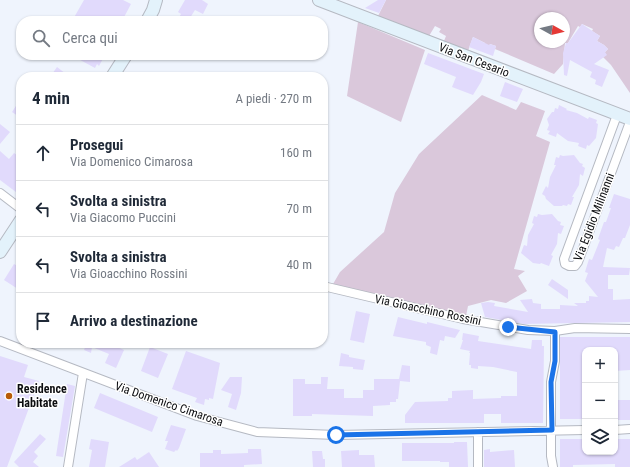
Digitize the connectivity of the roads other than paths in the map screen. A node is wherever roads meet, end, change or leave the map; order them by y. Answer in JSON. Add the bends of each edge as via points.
{"nodes":[{"id":1,"x":165,"y":0,"type":"edge"},
{"id":2,"x":319,"y":0,"type":"edge"},
{"id":3,"x":155,"y":5,"type":"edge"},
{"id":4,"x":149,"y":16,"type":"edge"},
{"id":5,"x":123,"y":60,"type":"edge"},
{"id":6,"x":115,"y":72,"type":"edge"},
{"id":7,"x":617,"y":115,"type":"junction"},
{"id":8,"x":630,"y":121,"type":"edge"},
{"id":9,"x":0,"y":193,"type":"edge"},
{"id":10,"x":16,"y":205,"type":"edge"},
{"id":11,"x":16,"y":228,"type":"edge"},
{"id":12,"x":0,"y":252,"type":"edge"},
{"id":13,"x":328,"y":287,"type":"edge"},
{"id":14,"x":630,"y":329,"type":"edge"},
{"id":15,"x":555,"y":332,"type":"junction"},
{"id":16,"x":0,"y":341,"type":"edge"},
{"id":17,"x":16,"y":347,"type":"edge"},
{"id":18,"x":18,"y":348,"type":"edge"},
{"id":19,"x":83,"y":373,"type":"junction"},
{"id":20,"x":552,"y":430,"type":"junction"},
{"id":21,"x":582,"y":430,"type":"edge"},
{"id":22,"x":618,"y":430,"type":"edge"},
{"id":23,"x":630,"y":430,"type":"edge"},
{"id":24,"x":478,"y":432,"type":"junction"},
{"id":25,"x":68,"y":467,"type":"edge"},
{"id":26,"x":478,"y":467,"type":"edge"},
{"id":27,"x":553,"y":467,"type":"edge"}],
"edges":[{"from":1,"to":3,"type":"main road"},
{"from":2,"to":7,"type":"main road","name":"Via San Cesario"},
{"from":3,"to":4,"type":"main road"},
{"from":5,"to":6,"type":"main road"},
{"from":7,"to":8,"type":"main road","name":"Via San Cesario"},
{"from":7,"to":8,"type":"street","name":"Via Egidio Milinanni","via":[[564,259],[565,264],[569,266],[575,266],[578,262]]},
{"from":9,"to":10,"type":"street"},
{"from":11,"to":12,"type":"main road"},
{"from":13,"to":15,"type":"street","name":"Via Gioacchino Rossini","via":[[463,319]]},
{"from":14,"to":15,"type":"street","name":"Via Gioacchino Rossini","via":[[575,328]]},
{"from":15,"to":20,"type":"street","via":[[555,361],[551,382]]},
{"from":16,"to":17,"type":"street","name":"Via Domenico Cimarosa"},
{"from":18,"to":19,"type":"street","name":"Via Domenico Cimarosa"},
{"from":19,"to":24,"type":"street","name":"Via Domenico Cimarosa","via":[[197,416],[257,432],[336,435]]},
{"from":19,"to":25,"type":"street"},
{"from":20,"to":21,"type":"street","name":"Via Domenico Cimarosa"},
{"from":20,"to":24,"type":"street","name":"Via Domenico Cimarosa"},
{"from":20,"to":27,"type":"street"},
{"from":22,"to":23,"type":"street"},
{"from":24,"to":26,"type":"street"}]}
